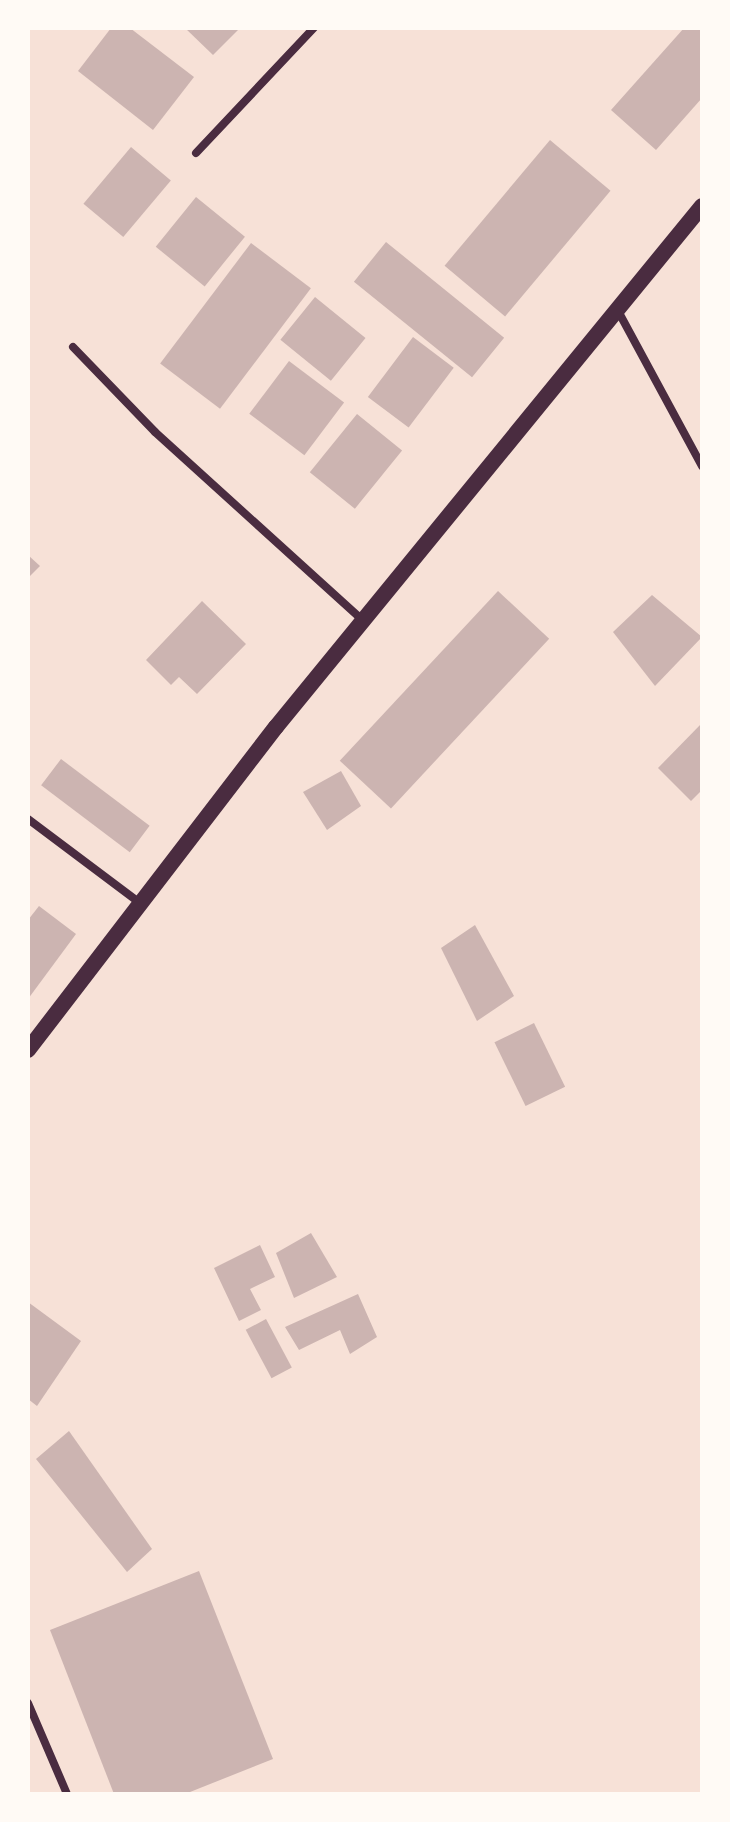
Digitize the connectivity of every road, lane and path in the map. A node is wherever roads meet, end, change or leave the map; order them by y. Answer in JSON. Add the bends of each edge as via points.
{"nodes":[{"id":1,"x":314,"y":28,"type":"edge"},
{"id":2,"x":196,"y":153,"type":"dead end"},
{"id":3,"x":702,"y":206,"type":"edge"},
{"id":4,"x":617,"y":309,"type":"junction"},
{"id":5,"x":73,"y":347,"type":"dead end"},
{"id":6,"x":702,"y":466,"type":"edge"},
{"id":7,"x":362,"y":620,"type":"junction"},
{"id":8,"x":28,"y":819,"type":"edge"},
{"id":9,"x":140,"y":903,"type":"junction"},
{"id":10,"x":28,"y":1050,"type":"edge"},
{"id":11,"x":28,"y":1703,"type":"edge"},
{"id":12,"x":67,"y":1794,"type":"edge"}],
"edges":[{"from":1,"to":2,"type":"street"},
{"from":3,"to":4,"type":"main road"},
{"from":4,"to":6,"type":"street"},
{"from":4,"to":7,"type":"main road"},
{"from":5,"to":7,"type":"street","via":[[155,432]]},
{"from":7,"to":9,"type":"main road"},
{"from":8,"to":9,"type":"street"},
{"from":9,"to":10,"type":"main road"},
{"from":11,"to":12,"type":"street"}]}
